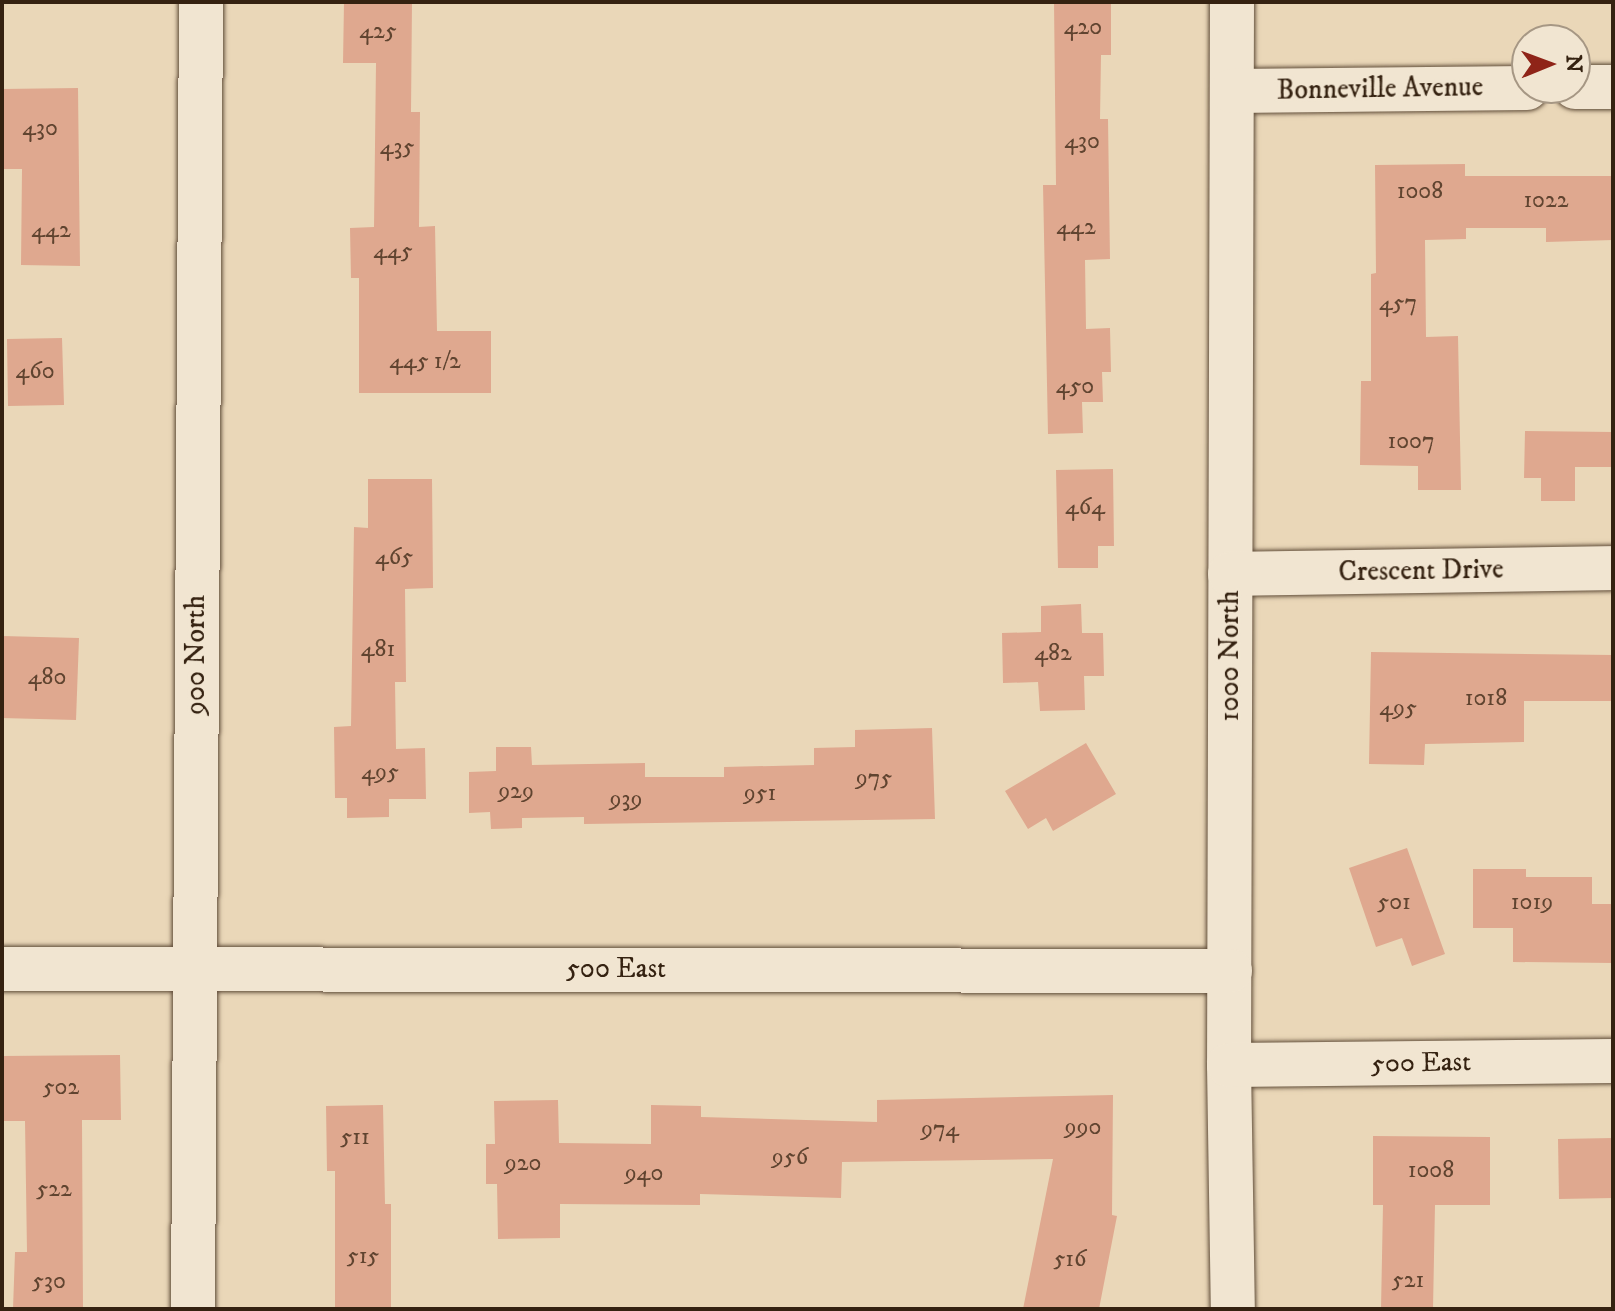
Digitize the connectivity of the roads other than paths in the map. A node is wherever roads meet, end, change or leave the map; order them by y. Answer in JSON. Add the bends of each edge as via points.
{"nodes":[{"id":1,"x":201,"y":2,"type":"edge"},
{"id":2,"x":1232,"y":2,"type":"edge"},
{"id":3,"x":1591,"y":87,"type":"edge"},
{"id":4,"x":1613,"y":87,"type":"edge"},
{"id":5,"x":1511,"y":88,"type":"edge"},
{"id":6,"x":1232,"y":91,"type":"junction"},
{"id":7,"x":1613,"y":568,"type":"edge"},
{"id":8,"x":1230,"y":574,"type":"junction"},
{"id":9,"x":2,"y":969,"type":"edge"},
{"id":10,"x":193,"y":969,"type":"junction"},
{"id":11,"x":1230,"y":971,"type":"junction"},
{"id":12,"x":1613,"y":1061,"type":"edge"},
{"id":13,"x":1229,"y":1065,"type":"junction"},
{"id":14,"x":193,"y":1309,"type":"edge"},
{"id":15,"x":1233,"y":1309,"type":"edge"}],
"edges":[{"from":1,"to":10,"type":"street","name":"900 North"},
{"from":2,"to":6,"type":"street","name":"1000 North"},
{"from":3,"to":4,"type":"street"},
{"from":5,"to":6,"type":"street","name":"Bonneville Avenue"},
{"from":6,"to":8,"type":"street","name":"1000 North"},
{"from":7,"to":8,"type":"street","name":"Crescent Drive"},
{"from":8,"to":11,"type":"street","name":"1000 North"},
{"from":9,"to":10,"type":"street","name":"500 East"},
{"from":10,"to":11,"type":"street","name":"500 East"},
{"from":10,"to":14,"type":"street","name":"900 North"},
{"from":11,"to":13,"type":"street","name":"1000 North"},
{"from":12,"to":13,"type":"street","name":"500 East"},
{"from":13,"to":15,"type":"street","name":"1000 North"}]}
